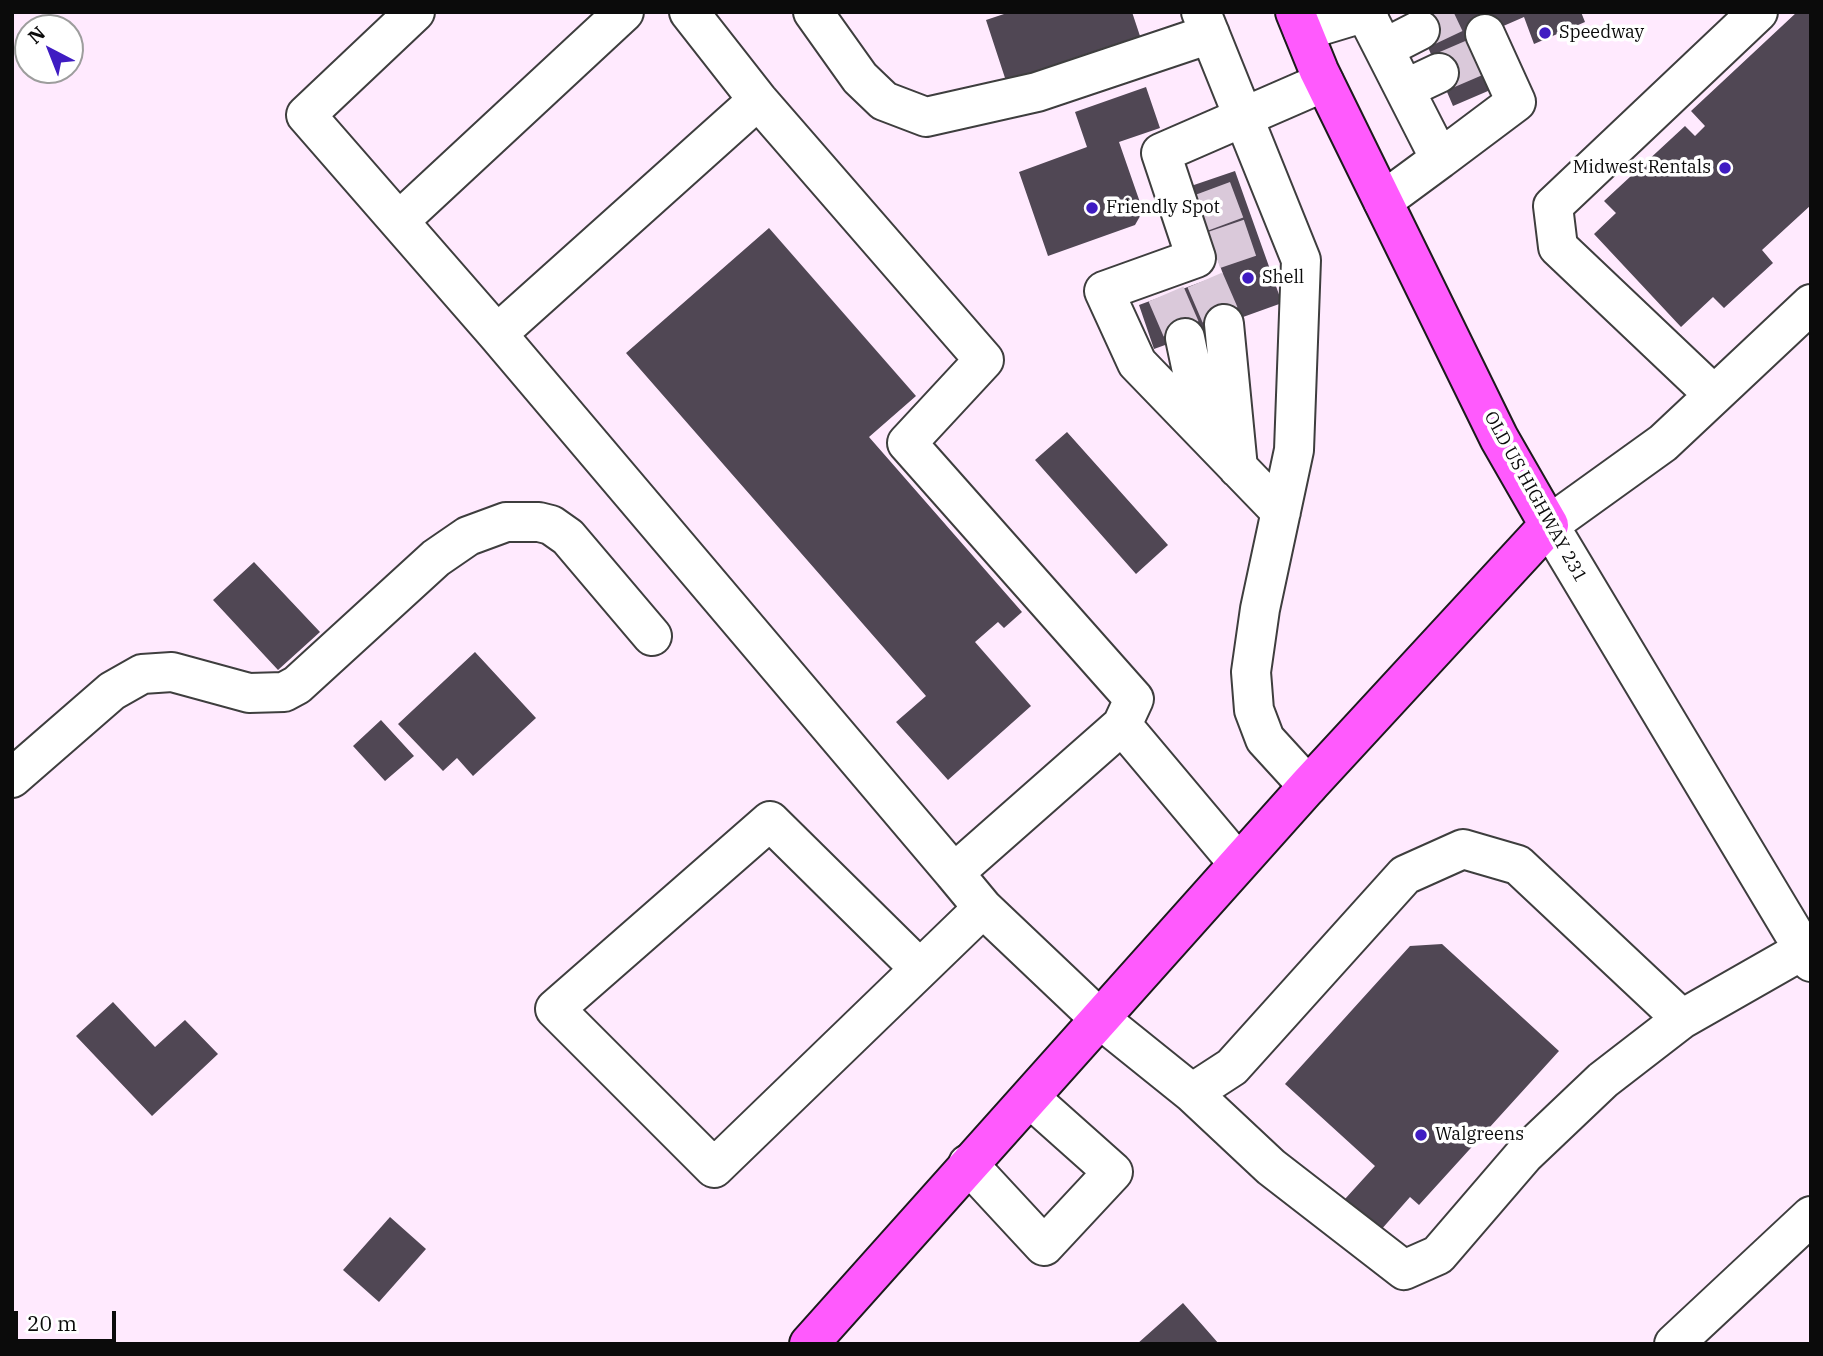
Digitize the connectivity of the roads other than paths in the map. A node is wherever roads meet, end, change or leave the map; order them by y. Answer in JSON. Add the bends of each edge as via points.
{"nodes":[{"id":1,"x":415,"y":12,"type":"edge"},
{"id":2,"x":624,"y":12,"type":"edge"},
{"id":3,"x":689,"y":12,"type":"edge"},
{"id":4,"x":1758,"y":12,"type":"edge"},
{"id":5,"x":1367,"y":13,"type":"edge"},
{"id":6,"x":826,"y":15,"type":"edge"},
{"id":7,"x":1299,"y":22,"type":"edge"},
{"id":8,"x":1206,"y":23,"type":"edge"},
{"id":9,"x":1420,"y":30,"type":"tunnel mouth"},
{"id":10,"x":1486,"y":46,"type":"dead end"},
{"id":11,"x":1385,"y":48,"type":"junction"},
{"id":12,"x":1324,"y":82,"type":"junction"},
{"id":13,"x":758,"y":100,"type":"junction"},
{"id":14,"x":1242,"y":117,"type":"junction"},
{"id":15,"x":1440,"y":159,"type":"junction"},
{"id":16,"x":1383,"y":201,"type":"junction"},
{"id":17,"x":399,"y":221,"type":"junction"},
{"id":18,"x":1811,"y":304,"type":"edge"},
{"id":19,"x":1224,"y":324,"type":"tunnel mouth"},
{"id":20,"x":497,"y":334,"type":"junction"},
{"id":21,"x":1185,"y":338,"type":"tunnel mouth"},
{"id":22,"x":1714,"y":395,"type":"junction"},
{"id":23,"x":1205,"y":433,"type":"junction"},
{"id":24,"x":1238,"y":468,"type":"junction"},
{"id":25,"x":1281,"y":512,"type":"junction"},
{"id":26,"x":1549,"y":525,"type":"junction"},
{"id":27,"x":652,"y":636,"type":"dead end"},
{"id":28,"x":1122,"y":725,"type":"junction"},
{"id":29,"x":12,"y":778,"type":"edge"},
{"id":30,"x":1307,"y":786,"type":"junction"},
{"id":31,"x":1238,"y":863,"type":"junction"},
{"id":32,"x":954,"y":873,"type":"junction"},
{"id":33,"x":983,"y":908,"type":"junction"},
{"id":34,"x":1807,"y":956,"type":"edge"},
{"id":35,"x":919,"y":968,"type":"junction"},
{"id":36,"x":1100,"y":1018,"type":"junction"},
{"id":37,"x":1682,"y":1019,"type":"junction"},
{"id":38,"x":1192,"y":1093,"type":"junction"},
{"id":39,"x":1030,"y":1098,"type":"junction"},
{"id":40,"x":968,"y":1164,"type":"junction"},
{"id":41,"x":1811,"y":1216,"type":"edge"},
{"id":42,"x":819,"y":1340,"type":"edge"},
{"id":43,"x":1674,"y":1344,"type":"edge"}],
"edges":[{"from":1,"to":17,"type":"street","via":[[306,115]]},
{"from":2,"to":17,"type":"street"},
{"from":3,"to":13,"type":"street"},
{"from":4,"to":22,"type":"street","via":[[1553,206],[1558,247]]},
{"from":5,"to":7,"type":"street"},
{"from":5,"to":11,"type":"street"},
{"from":6,"to":8,"type":"street","via":[[860,78],[884,101],[926,117],[1037,92]]},
{"from":7,"to":12,"type":"main road","name":"OLD US HIGHWAY 231"},
{"from":8,"to":14,"type":"street"},
{"from":9,"to":11,"type":"street"},
{"from":10,"to":15,"type":"street","via":[[1516,102]]},
{"from":11,"to":15,"type":"street","via":[[1422,81]]},
{"from":12,"to":14,"type":"street"},
{"from":12,"to":16,"type":"main road","name":"OLD US HIGHWAY 231"},
{"from":13,"to":20,"type":"street"},
{"from":13,"to":28,"type":"street","via":[[984,360],[907,443],[1134,699]]},
{"from":14,"to":23,"type":"street","via":[[1161,153],[1191,216],[1205,263],[1162,284],[1104,291],[1137,363]]},
{"from":14,"to":25,"type":"street","via":[[1258,192],[1272,230],[1301,260],[1294,450]]},
{"from":15,"to":16,"type":"street"},
{"from":16,"to":26,"type":"main road","name":"OLD US HIGHWAY 231","via":[[1499,438]]},
{"from":17,"to":20,"type":"street"},
{"from":18,"to":22,"type":"street"},
{"from":19,"to":24,"type":"street"},
{"from":20,"to":32,"type":"street"},
{"from":21,"to":23,"type":"street"},
{"from":22,"to":26,"type":"street","via":[[1663,443]]},
{"from":23,"to":24,"type":"street"},
{"from":24,"to":25,"type":"street"},
{"from":25,"to":30,"type":"street","via":[[1251,672],[1254,710],[1265,739]]},
{"from":26,"to":30,"type":"main road"},
{"from":26,"to":34,"type":"street","name":"OLD US HIGHWAY 231"},
{"from":27,"to":29,"type":"street","via":[[568,537],[539,522],[506,522],[468,536],[436,558],[284,692],[249,692],[172,672],[142,674],[111,691]]},
{"from":28,"to":31,"type":"street"},
{"from":28,"to":32,"type":"street"},
{"from":30,"to":31,"type":"main road"},
{"from":31,"to":36,"type":"main road"},
{"from":32,"to":33,"type":"street"},
{"from":33,"to":35,"type":"street"},
{"from":33,"to":36,"type":"street"},
{"from":34,"to":37,"type":"street"},
{"from":35,"to":35,"type":"street","via":[[713,1168],[555,1009],[770,821]]},
{"from":36,"to":38,"type":"street"},
{"from":36,"to":39,"type":"main road"},
{"from":37,"to":38,"type":"street","via":[[1518,865],[1463,849],[1405,875],[1232,1067]]},
{"from":37,"to":38,"type":"street","via":[[1603,1080],[1524,1155],[1438,1255],[1404,1270],[1270,1167]]},
{"from":39,"to":40,"type":"main road"},
{"from":39,"to":40,"type":"street","via":[[1113,1172],[1044,1247]]},
{"from":40,"to":42,"type":"main road"},
{"from":41,"to":43,"type":"street"}]}
